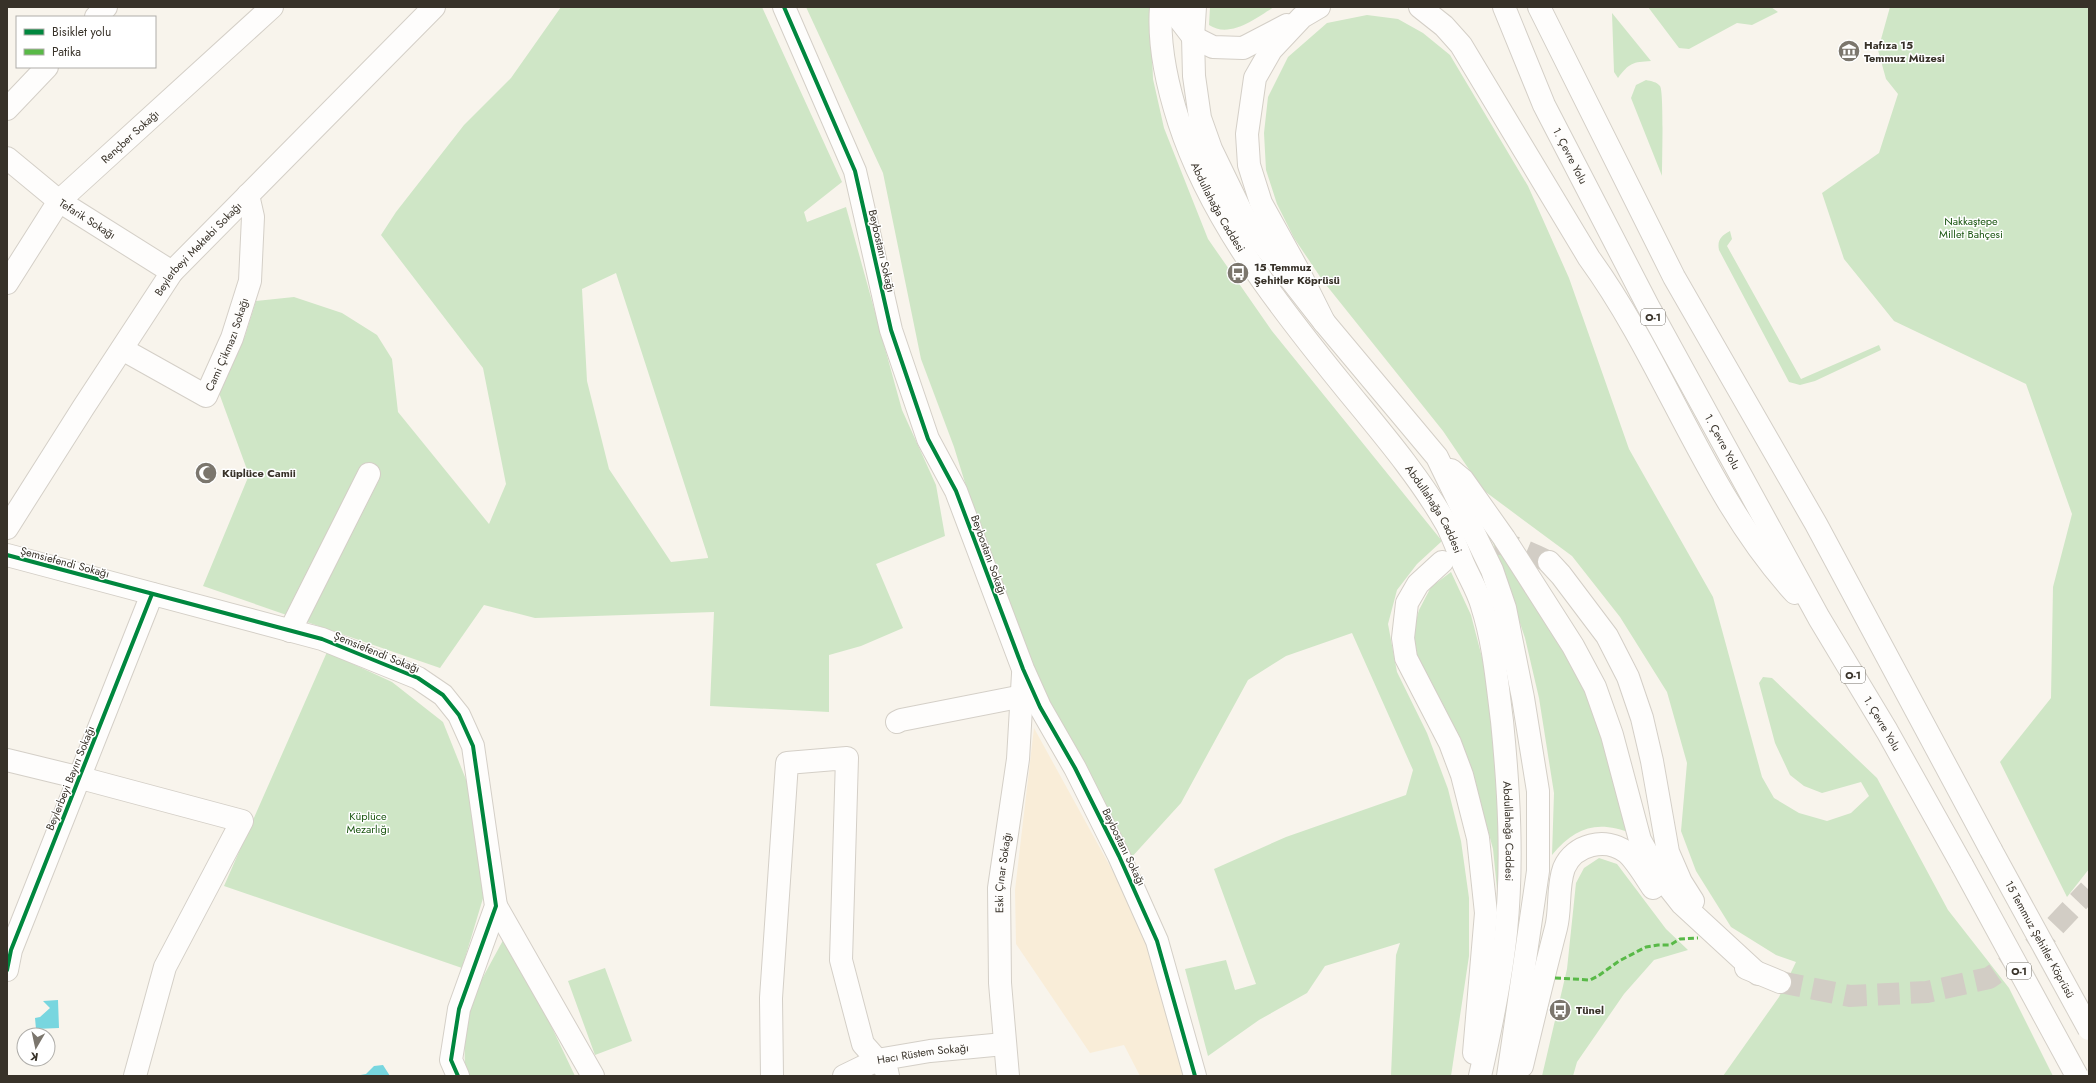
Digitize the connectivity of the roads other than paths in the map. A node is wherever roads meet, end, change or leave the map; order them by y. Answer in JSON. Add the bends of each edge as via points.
{"nodes":[{"id":1,"x":106,"y":7,"type":"edge"},
{"id":2,"x":272,"y":7,"type":"edge"},
{"id":3,"x":434,"y":7,"type":"edge"},
{"id":4,"x":784,"y":7,"type":"edge"},
{"id":5,"x":1161,"y":7,"type":"edge"},
{"id":6,"x":1179,"y":7,"type":"edge"},
{"id":7,"x":1195,"y":7,"type":"edge"},
{"id":8,"x":1420,"y":7,"type":"edge"},
{"id":9,"x":1504,"y":7,"type":"edge"},
{"id":10,"x":1540,"y":7,"type":"edge"},
{"id":11,"x":1310,"y":12,"type":"edge"},
{"id":12,"x":97,"y":16,"type":"edge"},
{"id":13,"x":1193,"y":38,"type":"junction"},
{"id":14,"x":46,"y":68,"type":"edge"},
{"id":15,"x":7,"y":109,"type":"edge"},
{"id":16,"x":7,"y":158,"type":"edge"},
{"id":17,"x":248,"y":196,"type":"junction"},
{"id":18,"x":59,"y":201,"type":"junction"},
{"id":19,"x":172,"y":272,"type":"junction"},
{"id":20,"x":7,"y":283,"type":"edge"},
{"id":21,"x":1324,"y":322,"type":"junction"},
{"id":22,"x":122,"y":349,"type":"junction"},
{"id":23,"x":1437,"y":457,"type":"junction"},
{"id":24,"x":369,"y":474,"type":"dead end"},
{"id":25,"x":7,"y":528,"type":"edge"},
{"id":26,"x":7,"y":555,"type":"edge"},
{"id":27,"x":1442,"y":562,"type":"tunnel mouth"},
{"id":28,"x":1549,"y":562,"type":"tunnel mouth"},
{"id":29,"x":152,"y":594,"type":"junction"},
{"id":30,"x":1819,"y":618,"type":"junction"},
{"id":31,"x":290,"y":631,"type":"junction"},
{"id":32,"x":1023,"y":669,"type":"junction"},
{"id":33,"x":1023,"y":696,"type":"junction"},
{"id":34,"x":897,"y":722,"type":"dead end"},
{"id":35,"x":7,"y":760,"type":"edge"},
{"id":36,"x":81,"y":778,"type":"junction"},
{"id":37,"x":496,"y":906,"type":"junction"},
{"id":38,"x":1712,"y":932,"type":"junction"},
{"id":39,"x":7,"y":970,"type":"edge"},
{"id":40,"x":1758,"y":974,"type":"junction"},
{"id":41,"x":1780,"y":982,"type":"tunnel mouth"},
{"id":42,"x":2089,"y":1029,"type":"edge"},
{"id":43,"x":1004,"y":1044,"type":"junction"},
{"id":44,"x":882,"y":1068,"type":"edge"},
{"id":45,"x":135,"y":1076,"type":"edge"},
{"id":46,"x":458,"y":1076,"type":"edge"},
{"id":47,"x":593,"y":1076,"type":"edge"},
{"id":48,"x":772,"y":1076,"type":"edge"},
{"id":49,"x":844,"y":1076,"type":"edge"},
{"id":50,"x":1008,"y":1076,"type":"edge"},
{"id":51,"x":1195,"y":1076,"type":"edge"},
{"id":52,"x":1474,"y":1076,"type":"edge"},
{"id":53,"x":1480,"y":1076,"type":"edge"},
{"id":54,"x":1508,"y":1076,"type":"edge"},
{"id":55,"x":1520,"y":1076,"type":"edge"},
{"id":56,"x":2077,"y":1076,"type":"edge"}],
"edges":[{"from":1,"to":12,"type":"main road"},
{"from":2,"to":18,"type":"main road","name":"Rençber Sokağı"},
{"from":3,"to":17,"type":"main road","name":"Beylerbeyi Mektebi Sokağı"},
{"from":4,"to":32,"type":"main road","name":"Beybostanı Sokağı","via":[[855,171],[891,330],[928,439],[956,491]]},
{"from":5,"to":53,"type":"main road","name":"Abdullahağa Caddesi","via":[[1159,30],[1169,94],[1185,142],[1207,191],[1254,267],[1299,332],[1413,472],[1448,527],[1488,623],[1505,754],[1510,853],[1506,934]]},
{"from":6,"to":13,"type":"main road","via":[[1180,20]]},
{"from":7,"to":13,"type":"main road","name":"Abdullahağa Caddesi"},
{"from":8,"to":30,"type":"main road","via":[[1444,26],[1460,45],[1606,282],[1726,498],[1774,570]]},
{"from":9,"to":30,"type":"main road","name":"1. Çevre Yolu","number":"O-1","via":[[1544,105],[1648,306]]},
{"from":10,"to":42,"type":"main road","name":"15 Temmuz Şehitler Köprüsü","bridge":true,"via":[[1674,277],[1816,524]]},
{"from":11,"to":13,"type":"main road","via":[[1243,48],[1213,47]]},
{"from":11,"to":21,"type":"main road","via":[[1272,50],[1255,78],[1247,134],[1249,157],[1261,204]]},
{"from":13,"to":21,"type":"main road","name":"Abdullahağa Caddesi","via":[[1194,76],[1200,118],[1211,149],[1243,215]]},
{"from":14,"to":15,"type":"main road"},
{"from":16,"to":18,"type":"main road","name":"Tefarik Sokağı"},
{"from":17,"to":19,"type":"main road","name":"Beylerbeyi Mektebi Sokağı"},
{"from":17,"to":22,"type":"main road","name":"Cami Çikmazı Sokağı","via":[[253,218],[250,281],[232,338],[206,396]]},
{"from":18,"to":19,"type":"main road","name":"Tefarik Sokağı"},
{"from":18,"to":20,"type":"main road","name":"Rençber Sokağı"},
{"from":19,"to":22,"type":"main road","name":"Beylerbeyi Mektebi Sokağı"},
{"from":21,"to":23,"type":"main road"},
{"from":22,"to":25,"type":"main road","name":"Beylerbeyi Mektebi Sokağı"},
{"from":23,"to":38,"type":"main road","via":[[1463,480],[1504,538],[1573,646],[1595,687],[1612,735],[1640,840],[1660,876],[1682,904]]},
{"from":23,"to":54,"type":"main road","via":[[1492,570],[1505,608],[1524,698],[1538,790],[1538,871]]},
{"from":24,"to":31,"type":"main road"},
{"from":26,"to":29,"type":"main road","name":"Şemsiefendi Sokağı"},
{"from":27,"to":52,"type":"main road","via":[[1418,584],[1407,603],[1404,638],[1406,658],[1452,749],[1464,782],[1478,838],[1486,913],[1473,1042]]},
{"from":28,"to":38,"type":"main road","via":[[1562,575],[1607,636],[1628,677],[1642,718],[1668,852],[1681,882]]},
{"from":29,"to":31,"type":"main road","name":"Şemsiefendi Sokağı"},
{"from":29,"to":36,"type":"main road","name":"Beylerbeyi Bayırı Sokağı"},
{"from":30,"to":56,"type":"main road","name":"1. Çevre Yolu","number":"O-1","bridge":true,"via":[[1887,731]]},
{"from":31,"to":37,"type":"main road","name":"Şemsiefendi Sokağı","via":[[322,640],[418,678],[443,695],[459,715],[473,746]]},
{"from":32,"to":33,"type":"main road","name":"Eski Çınar Sokağı"},
{"from":32,"to":51,"type":"main road","name":"Beybostanı Sokağı","via":[[1040,707],[1075,768],[1119,856],[1157,941]]},
{"from":33,"to":34,"type":"main road"},
{"from":33,"to":43,"type":"main road","name":"Eski Çınar Sokağı","via":[[1018,759],[999,888],[1000,983]]},
{"from":35,"to":36,"type":"main road"},
{"from":36,"to":39,"type":"main road","name":"Beylerbeyi Bayırı Sokağı","via":[[11,950]]},
{"from":36,"to":45,"type":"main road","via":[[242,821],[165,967]]},
{"from":37,"to":46,"type":"main road","name":"Şemsiefendi Sokağı","via":[[459,1009],[451,1060]]},
{"from":37,"to":47,"type":"main road"},
{"from":38,"to":40,"type":"main road"},
{"from":40,"to":41,"type":"main road"},
{"from":40,"to":55,"type":"main road","via":[[1718,956],[1706,946],[1660,899],[1626,852],[1599,843],[1589,845],[1575,855],[1564,868],[1559,917]]},
{"from":43,"to":44,"type":"main road","name":"Hacı Rüstem Sokağı","via":[[930,1051]]},
{"from":43,"to":50,"type":"main road","name":"Eski Çınar Sokağı"},
{"from":44,"to":48,"type":"main road","via":[[863,1044],[841,960],[847,758],[787,763],[771,998]]},
{"from":44,"to":49,"type":"main road","name":"Hacı Rüstem Sokağı"}]}
